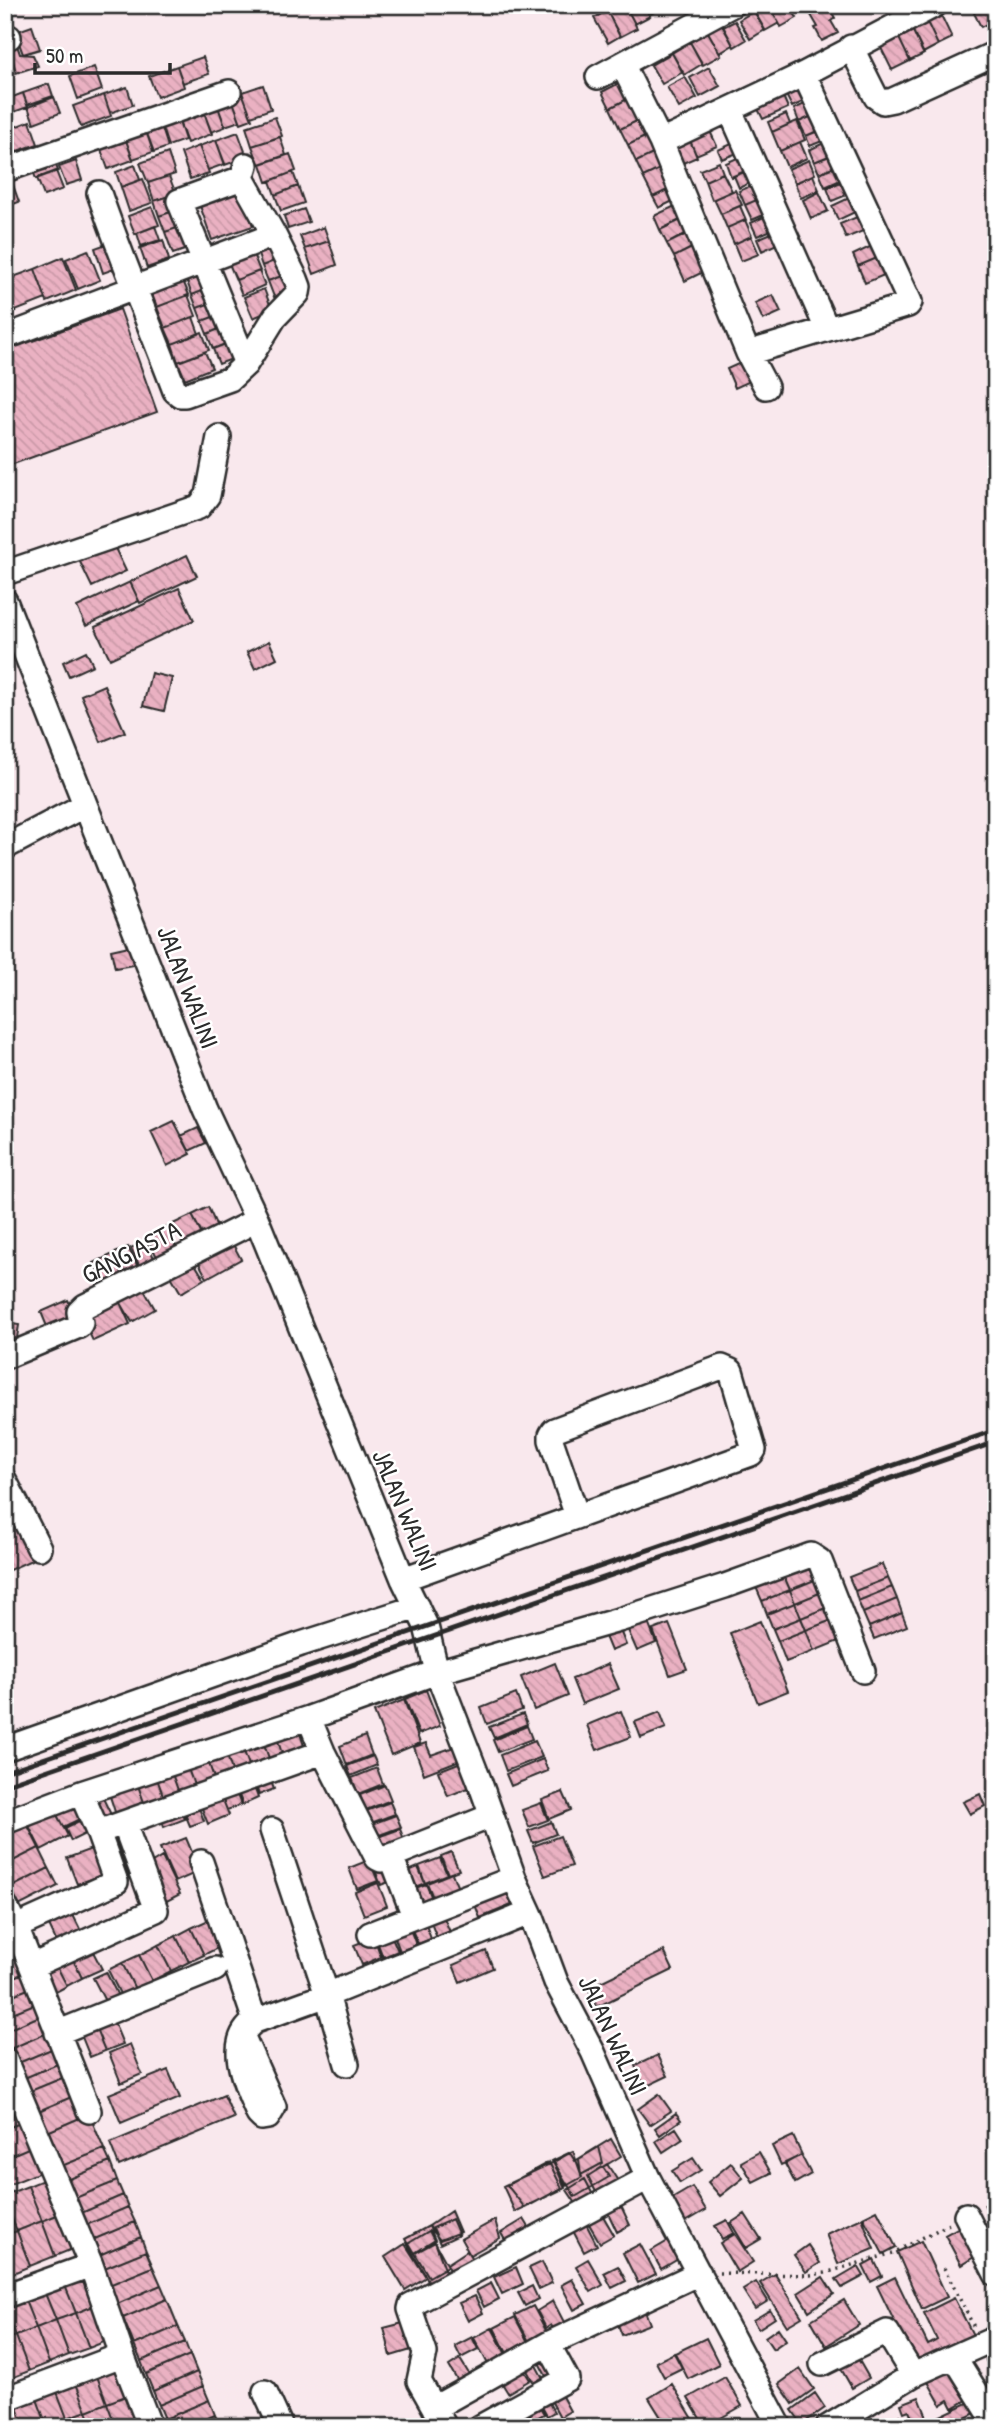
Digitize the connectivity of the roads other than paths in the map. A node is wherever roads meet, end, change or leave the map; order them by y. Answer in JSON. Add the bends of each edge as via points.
{"nodes":[{"id":1,"x":732,"y":5,"type":"edge"},
{"id":2,"x":935,"y":5,"type":"edge"},
{"id":3,"x":851,"y":47,"type":"junction"},
{"id":4,"x":996,"y":52,"type":"edge"},
{"id":5,"x":622,"y":65,"type":"junction"},
{"id":6,"x":804,"y":74,"type":"junction"},
{"id":7,"x":598,"y":77,"type":"dead end"},
{"id":8,"x":229,"y":92,"type":"dead end"},
{"id":9,"x":730,"y":110,"type":"junction"},
{"id":10,"x":661,"y":142,"type":"junction"},
{"id":11,"x":5,"y":170,"type":"edge"},
{"id":12,"x":99,"y":193,"type":"dead end"},
{"id":13,"x":275,"y":234,"type":"junction"},
{"id":14,"x":204,"y":262,"type":"junction"},
{"id":15,"x":136,"y":287,"type":"junction"},
{"id":16,"x":827,"y":329,"type":"junction"},
{"id":17,"x":5,"y":337,"type":"edge"},
{"id":18,"x":748,"y":353,"type":"junction"},
{"id":19,"x":246,"y":364,"type":"junction"},
{"id":20,"x":766,"y":387,"type":"dead end"},
{"id":21,"x":219,"y":437,"type":"dead end"},
{"id":22,"x":5,"y":573,"type":"edge"},
{"id":23,"x":5,"y":601,"type":"edge"},
{"id":24,"x":85,"y":805,"type":"junction"},
{"id":25,"x":5,"y":847,"type":"edge"},
{"id":26,"x":257,"y":1220,"type":"junction"},
{"id":27,"x":5,"y":1357,"type":"edge"},
{"id":28,"x":5,"y":1481,"type":"edge"},
{"id":29,"x":577,"y":1516,"type":"junction"},
{"id":30,"x":39,"y":1548,"type":"dead end"},
{"id":31,"x":403,"y":1578,"type":"junction"},
{"id":32,"x":417,"y":1607,"type":"junction"},
{"id":33,"x":863,"y":1671,"type":"dead end"},
{"id":34,"x":438,"y":1672,"type":"junction"},
{"id":35,"x":309,"y":1718,"type":"junction"},
{"id":36,"x":5,"y":1749,"type":"edge"},
{"id":37,"x":323,"y":1752,"type":"junction"},
{"id":38,"x":81,"y":1793,"type":"junction"},
{"id":39,"x":491,"y":1816,"type":"junction"},
{"id":40,"x":5,"y":1822,"type":"edge"},
{"id":41,"x":124,"y":1823,"type":"junction"},
{"id":42,"x":272,"y":1830,"type":"dead end"},
{"id":43,"x":98,"y":1832,"type":"junction"},
{"id":44,"x":391,"y":1856,"type":"junction"},
{"id":45,"x":201,"y":1862,"type":"dead end"},
{"id":46,"x":142,"y":1872,"type":"junction"},
{"id":47,"x":514,"y":1878,"type":"junction"},
{"id":48,"x":116,"y":1882,"type":"junction"},
{"id":49,"x":5,"y":1905,"type":"edge"},
{"id":50,"x":529,"y":1913,"type":"junction"},
{"id":51,"x":414,"y":1916,"type":"junction"},
{"id":52,"x":16,"y":1927,"type":"junction"},
{"id":53,"x":370,"y":1934,"type":"dead end"},
{"id":54,"x":32,"y":1966,"type":"junction"},
{"id":55,"x":215,"y":1969,"type":"dead end"},
{"id":56,"x":327,"y":1995,"type":"junction"},
{"id":57,"x":57,"y":2033,"type":"junction"},
{"id":58,"x":5,"y":2060,"type":"edge"},
{"id":59,"x":348,"y":2064,"type":"dead end"},
{"id":60,"x":89,"y":2111,"type":"dead end"},
{"id":61,"x":648,"y":2178,"type":"junction"},
{"id":62,"x":966,"y":2215,"type":"road end"},
{"id":63,"x":91,"y":2264,"type":"junction"},
{"id":64,"x":699,"y":2273,"type":"junction"},
{"id":65,"x":996,"y":2274,"type":"edge"},
{"id":66,"x":5,"y":2296,"type":"edge"},
{"id":67,"x":989,"y":2341,"type":"edge"},
{"id":68,"x":548,"y":2344,"type":"junction"},
{"id":69,"x":122,"y":2355,"type":"junction"},
{"id":70,"x":955,"y":2358,"type":"junction"},
{"id":71,"x":822,"y":2364,"type":"dead end"},
{"id":72,"x":913,"y":2375,"type":"junction"},
{"id":73,"x":265,"y":2392,"type":"dead end"},
{"id":74,"x":5,"y":2399,"type":"edge"},
{"id":75,"x":440,"y":2417,"type":"edge"},
{"id":76,"x":996,"y":2424,"type":"edge"},
{"id":77,"x":150,"y":2427,"type":"edge"},
{"id":78,"x":281,"y":2427,"type":"edge"},
{"id":79,"x":480,"y":2427,"type":"edge"},
{"id":80,"x":780,"y":2427,"type":"edge"},
{"id":81,"x":828,"y":2427,"type":"edge"}],
"edges":[{"from":1,"to":5,"type":"street"},
{"from":2,"to":3,"type":"street"},
{"from":3,"to":4,"type":"street","via":[[876,97],[883,102]]},
{"from":3,"to":6,"type":"street"},
{"from":5,"to":7,"type":"street"},
{"from":5,"to":10,"type":"street"},
{"from":6,"to":9,"type":"street"},
{"from":6,"to":16,"type":"street","via":[[910,298],[908,305]]},
{"from":8,"to":11,"type":"street"},
{"from":9,"to":10,"type":"street"},
{"from":9,"to":16,"type":"street"},
{"from":10,"to":18,"type":"street"},
{"from":12,"to":15,"type":"street"},
{"from":13,"to":14,"type":"street"},
{"from":13,"to":14,"type":"street","via":[[244,171],[179,201]]},
{"from":13,"to":19,"type":"street","via":[[298,293],[275,317]]},
{"from":14,"to":15,"type":"street"},
{"from":14,"to":19,"type":"street"},
{"from":15,"to":17,"type":"street"},
{"from":15,"to":19,"type":"street","via":[[180,395],[230,379]]},
{"from":16,"to":18,"type":"street"},
{"from":18,"to":20,"type":"street"},
{"from":21,"to":22,"type":"street","via":[[208,495],[199,507]]},
{"from":23,"to":24,"type":"street","name":"JALAN WALINI"},
{"from":24,"to":25,"type":"street"},
{"from":24,"to":26,"type":"street","name":"JALAN WALINI","via":[[205,1109]]},
{"from":26,"to":27,"type":"street","name":"GANG ASTA","via":[[85,1306],[79,1312],[79,1326]]},
{"from":26,"to":31,"type":"street","name":"JALAN WALINI"},
{"from":28,"to":30,"type":"street"},
{"from":29,"to":29,"type":"street","via":[[751,1454],[754,1450],[731,1371],[722,1367],[554,1430],[551,1440]]},
{"from":29,"to":31,"type":"street"},
{"from":31,"to":32,"type":"street","name":"JALAN WALINI"},
{"from":32,"to":34,"type":"street","name":"JALAN WALINI"},
{"from":32,"to":36,"type":"street"},
{"from":33,"to":34,"type":"street","via":[[820,1561],[811,1555],[619,1620]]},
{"from":34,"to":35,"type":"street"},
{"from":34,"to":39,"type":"street","name":"JALAN WALINI"},
{"from":35,"to":37,"type":"street"},
{"from":35,"to":38,"type":"street"},
{"from":37,"to":41,"type":"street"},
{"from":37,"to":44,"type":"street","via":[[375,1855],[381,1860]]},
{"from":38,"to":40,"type":"street"},
{"from":38,"to":43,"type":"street"},
{"from":39,"to":44,"type":"street"},
{"from":39,"to":47,"type":"street","name":"JALAN WALINI"},
{"from":41,"to":43,"type":"street"},
{"from":41,"to":46,"type":"street"},
{"from":42,"to":56,"type":"street"},
{"from":43,"to":48,"type":"street"},
{"from":44,"to":51,"type":"street"},
{"from":45,"to":56,"type":"street","via":[[249,2029]]},
{"from":46,"to":48,"type":"street"},
{"from":46,"to":54,"type":"street","via":[[156,1910]]},
{"from":47,"to":50,"type":"street","name":"JALAN WALINI"},
{"from":47,"to":51,"type":"street"},
{"from":48,"to":52,"type":"street"},
{"from":49,"to":52,"type":"street"},
{"from":50,"to":56,"type":"street"},
{"from":50,"to":61,"type":"street","name":"JALAN WALINI","via":[[556,1982],[593,2052]]},
{"from":51,"to":53,"type":"street"},
{"from":52,"to":54,"type":"street"},
{"from":54,"to":57,"type":"street"},
{"from":55,"to":57,"type":"street"},
{"from":56,"to":59,"type":"street"},
{"from":57,"to":60,"type":"street"},
{"from":58,"to":63,"type":"street"},
{"from":61,"to":64,"type":"street","name":"JALAN WALINI"},
{"from":61,"to":75,"type":"street","via":[[411,2305],[425,2353],[419,2381]]},
{"from":62,"to":65,"type":"street"},
{"from":63,"to":66,"type":"street"},
{"from":63,"to":69,"type":"street"},
{"from":64,"to":68,"type":"street"},
{"from":64,"to":80,"type":"street","name":"JALAN WALINI"},
{"from":67,"to":70,"type":"street"},
{"from":68,"to":75,"type":"street"},
{"from":68,"to":79,"type":"street","via":[[567,2379]]},
{"from":69,"to":74,"type":"street"},
{"from":69,"to":77,"type":"street"},
{"from":70,"to":72,"type":"street"},
{"from":70,"to":76,"type":"street"},
{"from":71,"to":72,"type":"street","via":[[887,2332]]},
{"from":72,"to":81,"type":"street"},
{"from":73,"to":78,"type":"street"}]}
